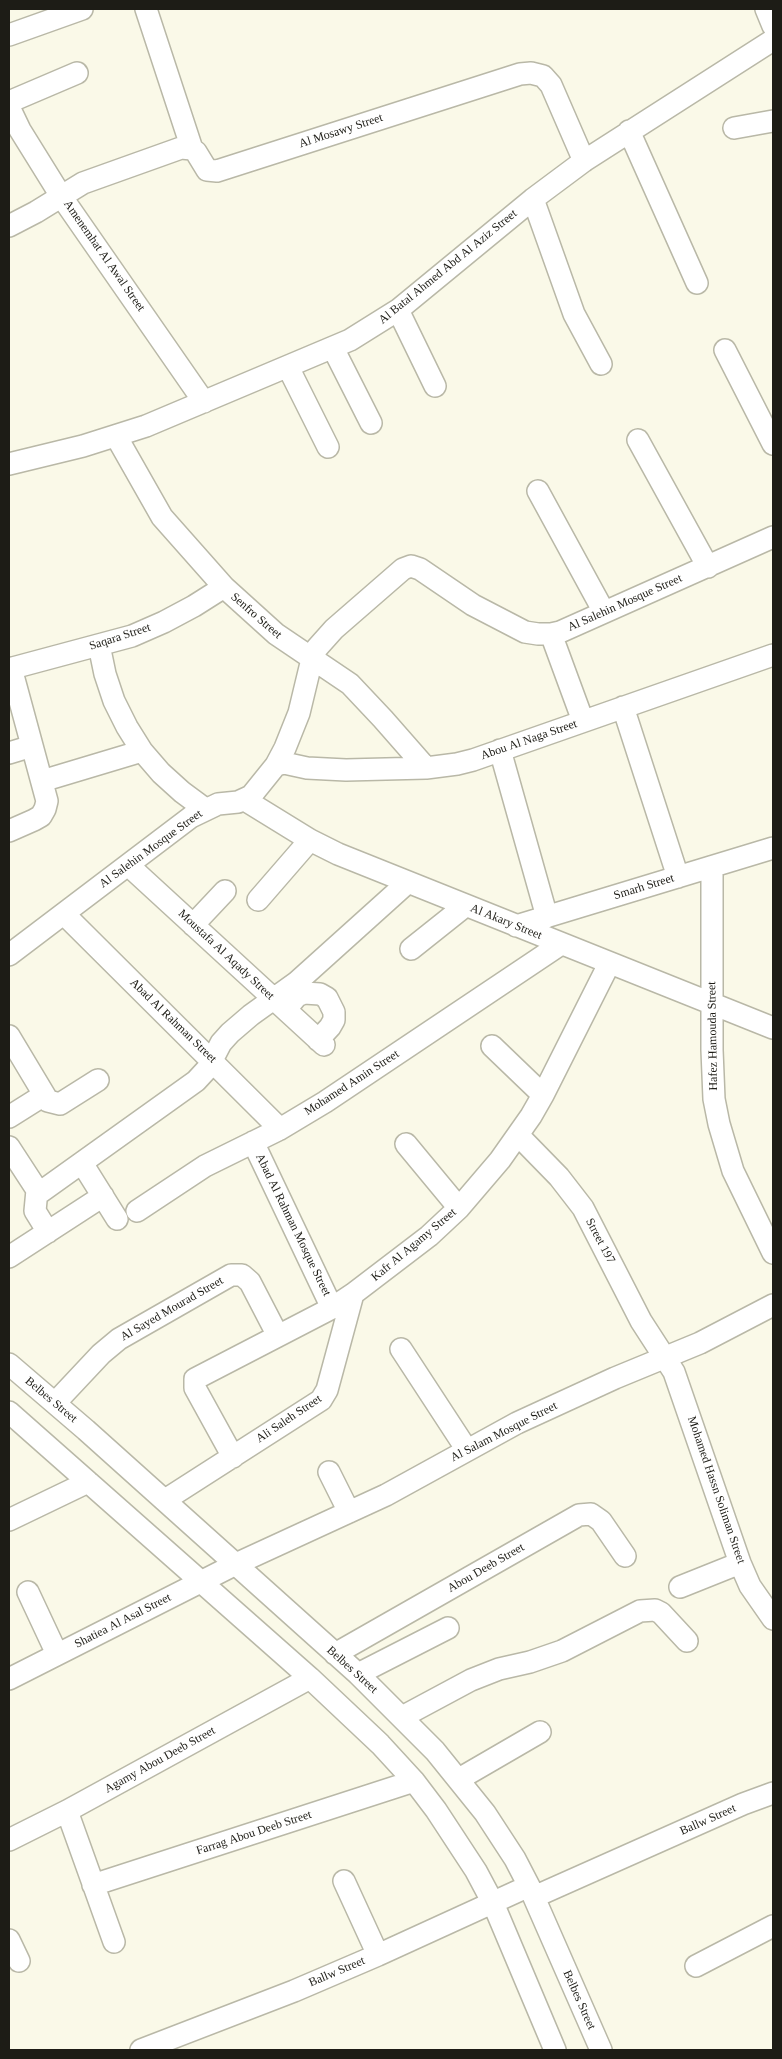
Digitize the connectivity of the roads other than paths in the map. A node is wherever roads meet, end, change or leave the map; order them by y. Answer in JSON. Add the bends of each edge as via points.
{"nodes":[{"id":1,"x":82,"y":9,"type":"edge"},
{"id":2,"x":146,"y":9,"type":"edge"},
{"id":3,"x":766,"y":9,"type":"edge"},
{"id":4,"x":773,"y":26,"type":"edge"},
{"id":5,"x":9,"y":34,"type":"edge"},
{"id":6,"x":773,"y":40,"type":"edge"},
{"id":7,"x":77,"y":73,"type":"dead end"},
{"id":8,"x":9,"y":102,"type":"edge"},
{"id":9,"x":9,"y":108,"type":"edge"},
{"id":10,"x":773,"y":121,"type":"edge"},
{"id":11,"x":734,"y":128,"type":"dead end"},
{"id":12,"x":629,"y":130,"type":"junction"},
{"id":13,"x":192,"y":149,"type":"junction"},
{"id":14,"x":584,"y":161,"type":"junction"},
{"id":15,"x":61,"y":196,"type":"junction"},
{"id":16,"x":533,"y":199,"type":"junction"},
{"id":17,"x":9,"y":226,"type":"edge"},
{"id":18,"x":697,"y":283,"type":"dead end"},
{"id":19,"x":398,"y":310,"type":"junction"},
{"id":20,"x":333,"y":348,"type":"junction"},
{"id":21,"x":725,"y":350,"type":"dead end"},
{"id":22,"x":601,"y":364,"type":"dead end"},
{"id":23,"x":288,"y":367,"type":"junction"},
{"id":24,"x":435,"y":386,"type":"dead end"},
{"id":25,"x":204,"y":402,"type":"junction"},
{"id":26,"x":371,"y":423,"type":"dead end"},
{"id":27,"x":116,"y":436,"type":"junction"},
{"id":28,"x":638,"y":440,"type":"dead end"},
{"id":29,"x":773,"y":444,"type":"edge"},
{"id":30,"x":328,"y":447,"type":"dead end"},
{"id":31,"x":9,"y":464,"type":"edge"},
{"id":32,"x":538,"y":491,"type":"dead end"},
{"id":33,"x":773,"y":538,"type":"edge"},
{"id":34,"x":708,"y":567,"type":"junction"},
{"id":35,"x":224,"y":587,"type":"junction"},
{"id":36,"x":604,"y":612,"type":"junction"},
{"id":37,"x":550,"y":634,"type":"junction"},
{"id":38,"x":99,"y":645,"type":"junction"},
{"id":39,"x":773,"y":655,"type":"edge"},
{"id":40,"x":312,"y":659,"type":"junction"},
{"id":41,"x":10,"y":668,"type":"edge"},
{"id":42,"x":623,"y":707,"type":"junction"},
{"id":43,"x":583,"y":721,"type":"junction"},
{"id":44,"x":32,"y":746,"type":"junction"},
{"id":45,"x":500,"y":750,"type":"junction"},
{"id":46,"x":142,"y":751,"type":"junction"},
{"id":47,"x":9,"y":753,"type":"edge"},
{"id":48,"x":276,"y":765,"type":"junction"},
{"id":49,"x":426,"y":768,"type":"junction"},
{"id":50,"x":42,"y":781,"type":"junction"},
{"id":51,"x":245,"y":800,"type":"junction"},
{"id":52,"x":205,"y":809,"type":"junction"},
{"id":53,"x":9,"y":831,"type":"edge"},
{"id":54,"x":310,"y":840,"type":"junction"},
{"id":55,"x":773,"y":848,"type":"edge"},
{"id":56,"x":128,"y":865,"type":"junction"},
{"id":57,"x":712,"y":867,"type":"junction"},
{"id":58,"x":678,"y":877,"type":"junction"},
{"id":59,"x":407,"y":883,"type":"junction"},
{"id":60,"x":225,"y":891,"type":"dead end"},
{"id":61,"x":258,"y":900,"type":"dead end"},
{"id":62,"x":465,"y":906,"type":"junction"},
{"id":63,"x":64,"y":914,"type":"junction"},
{"id":64,"x":547,"y":917,"type":"junction"},
{"id":65,"x":194,"y":925,"type":"junction"},
{"id":66,"x":516,"y":926,"type":"junction"},
{"id":67,"x":561,"y":944,"type":"junction"},
{"id":68,"x":412,"y":949,"type":"dead end"},
{"id":69,"x":9,"y":954,"type":"edge"},
{"id":70,"x":609,"y":964,"type":"junction"},
{"id":71,"x":280,"y":1004,"type":"junction"},
{"id":72,"x":712,"y":1005,"type":"junction"},
{"id":73,"x":773,"y":1028,"type":"edge"},
{"id":74,"x":9,"y":1036,"type":"edge"},
{"id":75,"x":492,"y":1046,"type":"dead end"},
{"id":76,"x":212,"y":1059,"type":"junction"},
{"id":77,"x":98,"y":1080,"type":"dead end"},
{"id":78,"x":44,"y":1095,"type":"junction"},
{"id":79,"x":543,"y":1095,"type":"junction"},
{"id":80,"x":9,"y":1117,"type":"edge"},
{"id":81,"x":280,"y":1129,"type":"junction"},
{"id":82,"x":518,"y":1135,"type":"junction"},
{"id":83,"x":253,"y":1142,"type":"junction"},
{"id":84,"x":406,"y":1144,"type":"dead end"},
{"id":85,"x":9,"y":1147,"type":"edge"},
{"id":86,"x":82,"y":1163,"type":"junction"},
{"id":87,"x":38,"y":1194,"type":"junction"},
{"id":88,"x":103,"y":1196,"type":"junction"},
{"id":89,"x":458,"y":1208,"type":"junction"},
{"id":90,"x":137,"y":1212,"type":"dead end"},
{"id":91,"x":118,"y":1219,"type":"dead end"},
{"id":92,"x":48,"y":1232,"type":"junction"},
{"id":93,"x":773,"y":1253,"type":"edge"},
{"id":94,"x":9,"y":1258,"type":"edge"},
{"id":95,"x":353,"y":1294,"type":"junction"},
{"id":96,"x":773,"y":1305,"type":"edge"},
{"id":97,"x":332,"y":1308,"type":"junction"},
{"id":98,"x":278,"y":1336,"type":"junction"},
{"id":99,"x":401,"y":1349,"type":"dead end"},
{"id":100,"x":666,"y":1357,"type":"junction"},
{"id":101,"x":9,"y":1364,"type":"edge"},
{"id":102,"x":55,"y":1403,"type":"junction"},
{"id":103,"x":9,"y":1412,"type":"edge"},
{"id":104,"x":467,"y":1450,"type":"junction"},
{"id":105,"x":232,"y":1457,"type":"junction"},
{"id":106,"x":329,"y":1472,"type":"dead end"},
{"id":107,"x":88,"y":1482,"type":"junction"},
{"id":108,"x":165,"y":1500,"type":"junction"},
{"id":109,"x":349,"y":1512,"type":"junction"},
{"id":110,"x":9,"y":1520,"type":"edge"},
{"id":111,"x":625,"y":1556,"type":"dead end"},
{"id":112,"x":740,"y":1563,"type":"junction"},
{"id":113,"x":236,"y":1564,"type":"junction"},
{"id":114,"x":201,"y":1582,"type":"junction"},
{"id":115,"x":680,"y":1587,"type":"dead end"},
{"id":116,"x":28,"y":1592,"type":"dead end"},
{"id":117,"x":773,"y":1619,"type":"edge"},
{"id":118,"x":448,"y":1628,"type":"dead end"},
{"id":119,"x":687,"y":1642,"type":"dead end"},
{"id":120,"x":57,"y":1654,"type":"junction"},
{"id":121,"x":335,"y":1654,"type":"junction"},
{"id":122,"x":358,"y":1674,"type":"junction"},
{"id":123,"x":9,"y":1678,"type":"edge"},
{"id":124,"x":310,"y":1678,"type":"junction"},
{"id":125,"x":402,"y":1716,"type":"junction"},
{"id":126,"x":540,"y":1732,"type":"dead end"},
{"id":127,"x":458,"y":1779,"type":"junction"},
{"id":128,"x":414,"y":1781,"type":"junction"},
{"id":129,"x":773,"y":1793,"type":"edge"},
{"id":130,"x":67,"y":1811,"type":"junction"},
{"id":131,"x":9,"y":1840,"type":"edge"},
{"id":132,"x":344,"y":1880,"type":"dead end"},
{"id":133,"x":93,"y":1885,"type":"junction"},
{"id":134,"x":531,"y":1892,"type":"junction"},
{"id":135,"x":493,"y":1903,"type":"junction"},
{"id":136,"x":773,"y":1926,"type":"edge"},
{"id":137,"x":9,"y":1940,"type":"edge"},
{"id":138,"x":114,"y":1942,"type":"dead end"},
{"id":139,"x":378,"y":1955,"type":"junction"},
{"id":140,"x":18,"y":1961,"type":"dead end"},
{"id":141,"x":696,"y":1966,"type":"dead end"},
{"id":142,"x":141,"y":2050,"type":"edge"},
{"id":143,"x":555,"y":2050,"type":"edge"},
{"id":144,"x":600,"y":2050,"type":"edge"}],
"edges":[{"from":1,"to":5,"type":"street"},
{"from":2,"to":13,"type":"street","name":"Al Mosawy Street"},
{"from":3,"to":4,"type":"street"},
{"from":6,"to":12,"type":"street","name":"Al Batal Ahmed Abd Al Aziz Street"},
{"from":7,"to":8,"type":"street"},
{"from":9,"to":15,"type":"street","name":"Amenemhat Al Awal Street"},
{"from":10,"to":11,"type":"street"},
{"from":12,"to":14,"type":"street","name":"Al Batal Ahmed Abd Al Aziz Street"},
{"from":12,"to":18,"type":"street"},
{"from":13,"to":14,"type":"street","name":"Al Mosawy Street","via":[[207,170],[217,171],[531,73],[542,76],[551,85]]},
{"from":13,"to":15,"type":"street","via":[[181,148],[163,154],[83,183]]},
{"from":14,"to":16,"type":"street","name":"Al Batal Ahmed Abd Al Aziz Street"},
{"from":15,"to":17,"type":"street"},
{"from":15,"to":25,"type":"street","name":"Amenemhat Al Awal Street"},
{"from":16,"to":19,"type":"street","name":"Al Batal Ahmed Abd Al Aziz Street"},
{"from":16,"to":22,"type":"street","via":[[574,314]]},
{"from":19,"to":20,"type":"street","name":"Al Batal Ahmed Abd Al Aziz Street"},
{"from":19,"to":24,"type":"street"},
{"from":20,"to":23,"type":"street","name":"Al Batal Ahmed Abd Al Aziz Street"},
{"from":20,"to":26,"type":"street"},
{"from":21,"to":29,"type":"street"},
{"from":23,"to":25,"type":"street","name":"Al Batal Ahmed Abd Al Aziz Street"},
{"from":23,"to":30,"type":"street"},
{"from":25,"to":27,"type":"street","name":"Al Batal Ahmed Abd Al Aziz Street"},
{"from":27,"to":31,"type":"street","name":"Al Batal Ahmed Abd Al Aziz Street"},
{"from":27,"to":35,"type":"street","name":"Senfro Street","via":[[162,517]]},
{"from":28,"to":34,"type":"street"},
{"from":32,"to":36,"type":"street"},
{"from":33,"to":34,"type":"street","name":"Al Salehin Mosque Street"},
{"from":34,"to":36,"type":"street","name":"Al Salehin Mosque Street"},
{"from":35,"to":38,"type":"street","name":"Saqara Street","via":[[164,622],[132,636]]},
{"from":35,"to":40,"type":"street","name":"Senfro Street","via":[[259,621]]},
{"from":36,"to":37,"type":"street","name":"Al Salehin Mosque Street"},
{"from":37,"to":40,"type":"street","name":"Al Salehin Mosque Street","via":[[531,633],[512,626],[411,566],[403,569],[334,629]]},
{"from":37,"to":43,"type":"street"},
{"from":38,"to":41,"type":"street","name":"Saqara Street"},
{"from":38,"to":46,"type":"street","via":[[114,701]]},
{"from":39,"to":42,"type":"street","name":"Abou Al Naga Street"},
{"from":40,"to":48,"type":"street","name":"Al Salehin Mosque Street","via":[[300,713]]},
{"from":40,"to":49,"type":"street","name":"Senfro Street","via":[[350,684]]},
{"from":41,"to":44,"type":"street"},
{"from":42,"to":43,"type":"street","name":"Abou Al Naga Street"},
{"from":42,"to":58,"type":"street"},
{"from":43,"to":45,"type":"street","name":"Abou Al Naga Street"},
{"from":44,"to":47,"type":"street"},
{"from":44,"to":50,"type":"street"},
{"from":45,"to":49,"type":"street","name":"Abou Al Naga Street","via":[[465,762]]},
{"from":45,"to":64,"type":"street"},
{"from":46,"to":50,"type":"street"},
{"from":46,"to":52,"type":"street","via":[[161,773]]},
{"from":48,"to":49,"type":"street","name":"Abou Al Naga Street","via":[[284,763],[346,770]]},
{"from":48,"to":51,"type":"street","name":"Al Salehin Mosque Street"},
{"from":50,"to":53,"type":"street","via":[[47,801],[41,816]]},
{"from":51,"to":52,"type":"street","name":"Al Salehin Mosque Street"},
{"from":51,"to":54,"type":"street","name":"Al Akary Street"},
{"from":52,"to":56,"type":"street","name":"Al Salehin Mosque Street"},
{"from":54,"to":59,"type":"street","name":"Al Akary Street"},
{"from":54,"to":61,"type":"street"},
{"from":55,"to":57,"type":"street","name":"Smarh Street"},
{"from":56,"to":63,"type":"street","name":"Al Salehin Mosque Street"},
{"from":56,"to":65,"type":"street","name":"Moustafa Al Aqady Street"},
{"from":57,"to":58,"type":"street","name":"Smarh Street"},
{"from":57,"to":72,"type":"street","name":"Hafez Hamouda Street"},
{"from":58,"to":64,"type":"street","name":"Smarh Street"},
{"from":59,"to":62,"type":"street","name":"Al Akary Street"},
{"from":59,"to":71,"type":"street","via":[[297,982]]},
{"from":60,"to":65,"type":"street"},
{"from":62,"to":66,"type":"street","name":"Al Akary Street"},
{"from":62,"to":68,"type":"street"},
{"from":63,"to":69,"type":"street","name":"Al Salehin Mosque Street"},
{"from":63,"to":76,"type":"street","name":"Abad Al Rahman Street"},
{"from":64,"to":66,"type":"street","name":"Smarh Street"},
{"from":65,"to":71,"type":"street","name":"Moustafa Al Aqady Street"},
{"from":66,"to":67,"type":"street","name":"Al Akary Street"},
{"from":67,"to":70,"type":"street","name":"Al Akary Street"},
{"from":67,"to":81,"type":"street","name":"Mohamed Amin Street"},
{"from":70,"to":72,"type":"street","name":"Al Akary Street"},
{"from":70,"to":79,"type":"street","name":"Kafr Al Agamy Street"},
{"from":71,"to":71,"type":"street","name":"Moustafa Al Aqady Street","via":[[321,1042],[334,1020],[327,998],[320,994],[304,993]]},
{"from":71,"to":76,"type":"street","via":[[251,1015],[225,1038]]},
{"from":72,"to":73,"type":"street","name":"Al Akary Street"},
{"from":72,"to":93,"type":"street","name":"Hafez Hamouda Street","via":[[712,1074],[719,1124],[733,1170]]},
{"from":74,"to":78,"type":"street"},
{"from":75,"to":79,"type":"street"},
{"from":76,"to":81,"type":"street","name":"Abad Al Rahman Street"},
{"from":76,"to":86,"type":"street","via":[[196,1081]]},
{"from":77,"to":78,"type":"street","via":[[60,1104],[48,1101]]},
{"from":78,"to":80,"type":"street"},
{"from":79,"to":82,"type":"street","name":"Kafr Al Agamy Street"},
{"from":81,"to":83,"type":"street","name":"Mohamed Amin Street"},
{"from":82,"to":89,"type":"street","name":"Kafr Al Agamy Street"},
{"from":82,"to":100,"type":"street","name":"Street 197","via":[[559,1177],[582,1208],[641,1321]]},
{"from":83,"to":90,"type":"street","name":"Mohamed Amin Street","via":[[190,1175]]},
{"from":83,"to":97,"type":"street","name":"Abad Al Rahman Mosque Street"},
{"from":84,"to":89,"type":"street"},
{"from":85,"to":87,"type":"street"},
{"from":86,"to":87,"type":"street"},
{"from":86,"to":88,"type":"street"},
{"from":87,"to":92,"type":"street","via":[[35,1211]]},
{"from":88,"to":91,"type":"street"},
{"from":88,"to":92,"type":"street"},
{"from":89,"to":95,"type":"street","name":"Kafr Al Agamy Street","via":[[429,1236]]},
{"from":92,"to":94,"type":"street"},
{"from":95,"to":97,"type":"street","name":"Kafr Al Agamy Street"},
{"from":95,"to":105,"type":"street","name":"Ali Saleh Street","via":[[325,1396]]},
{"from":96,"to":100,"type":"street","name":"Al Salam Mosque Street"},
{"from":97,"to":98,"type":"street","name":"Kafr Al Agamy Street"},
{"from":98,"to":102,"type":"street","name":"Al Sayed Mourad Street","via":[[250,1282],[242,1275],[231,1275],[119,1339]]},
{"from":98,"to":105,"type":"street","name":"Kafr Al Agamy Street","via":[[194,1382],[194,1388]]},
{"from":99,"to":104,"type":"street"},
{"from":100,"to":104,"type":"street","name":"Al Salam Mosque Street","via":[[615,1378]]},
{"from":100,"to":112,"type":"street","name":"Mohamed Hassn Soliman Street","via":[[681,1388]]},
{"from":101,"to":102,"type":"street","name":"Belbes Street"},
{"from":102,"to":108,"type":"street","name":"Belbes Street"},
{"from":103,"to":107,"type":"street"},
{"from":104,"to":109,"type":"street","name":"Al Salam Mosque Street"},
{"from":105,"to":108,"type":"street","name":"Ali Saleh Street"},
{"from":106,"to":109,"type":"street"},
{"from":107,"to":110,"type":"street"},
{"from":107,"to":114,"type":"street"},
{"from":108,"to":113,"type":"street","name":"Belbes Street"},
{"from":109,"to":113,"type":"street","name":"Al Salam Mosque Street"},
{"from":111,"to":121,"type":"street","name":"Abou Deeb Street","via":[[597,1517],[584,1513],[578,1515]]},
{"from":112,"to":115,"type":"street"},
{"from":112,"to":117,"type":"street","name":"Mohamed Hassn Soliman Street","via":[[750,1586]]},
{"from":113,"to":114,"type":"street","name":"Shatiea Al Asal Street"},
{"from":113,"to":121,"type":"street","name":"Belbes Street"},
{"from":114,"to":120,"type":"street","name":"Shatiea Al Asal Street"},
{"from":114,"to":124,"type":"street"},
{"from":116,"to":120,"type":"street"},
{"from":118,"to":122,"type":"street"},
{"from":119,"to":125,"type":"street","via":[[662,1613],[654,1610],[640,1612],[562,1651],[478,1677]]},
{"from":120,"to":123,"type":"street","name":"Shatiea Al Asal Street"},
{"from":121,"to":122,"type":"street","name":"Belbes Street"},
{"from":122,"to":125,"type":"street","name":"Belbes Street"},
{"from":124,"to":128,"type":"street"},
{"from":124,"to":130,"type":"street","name":"Agamy Abou Deeb Street"},
{"from":125,"to":127,"type":"street","name":"Belbes Street"},
{"from":126,"to":127,"type":"street"},
{"from":127,"to":134,"type":"street","name":"Belbes Street","via":[[499,1832]]},
{"from":128,"to":133,"type":"street","name":"Farrag Abou Deeb Street"},
{"from":128,"to":135,"type":"street","via":[[457,1840]]},
{"from":129,"to":134,"type":"street","name":"Ballw Street"},
{"from":130,"to":131,"type":"street","name":"Agamy Abou Deeb Street"},
{"from":130,"to":133,"type":"street"},
{"from":132,"to":139,"type":"street"},
{"from":133,"to":138,"type":"street"},
{"from":134,"to":135,"type":"street","name":"Ballw Street"},
{"from":134,"to":144,"type":"street","name":"Belbes Street"},
{"from":135,"to":139,"type":"street","name":"Ballw Street"},
{"from":135,"to":143,"type":"street"},
{"from":136,"to":141,"type":"street"},
{"from":137,"to":140,"type":"street"},
{"from":139,"to":142,"type":"street","name":"Ballw Street"}]}
